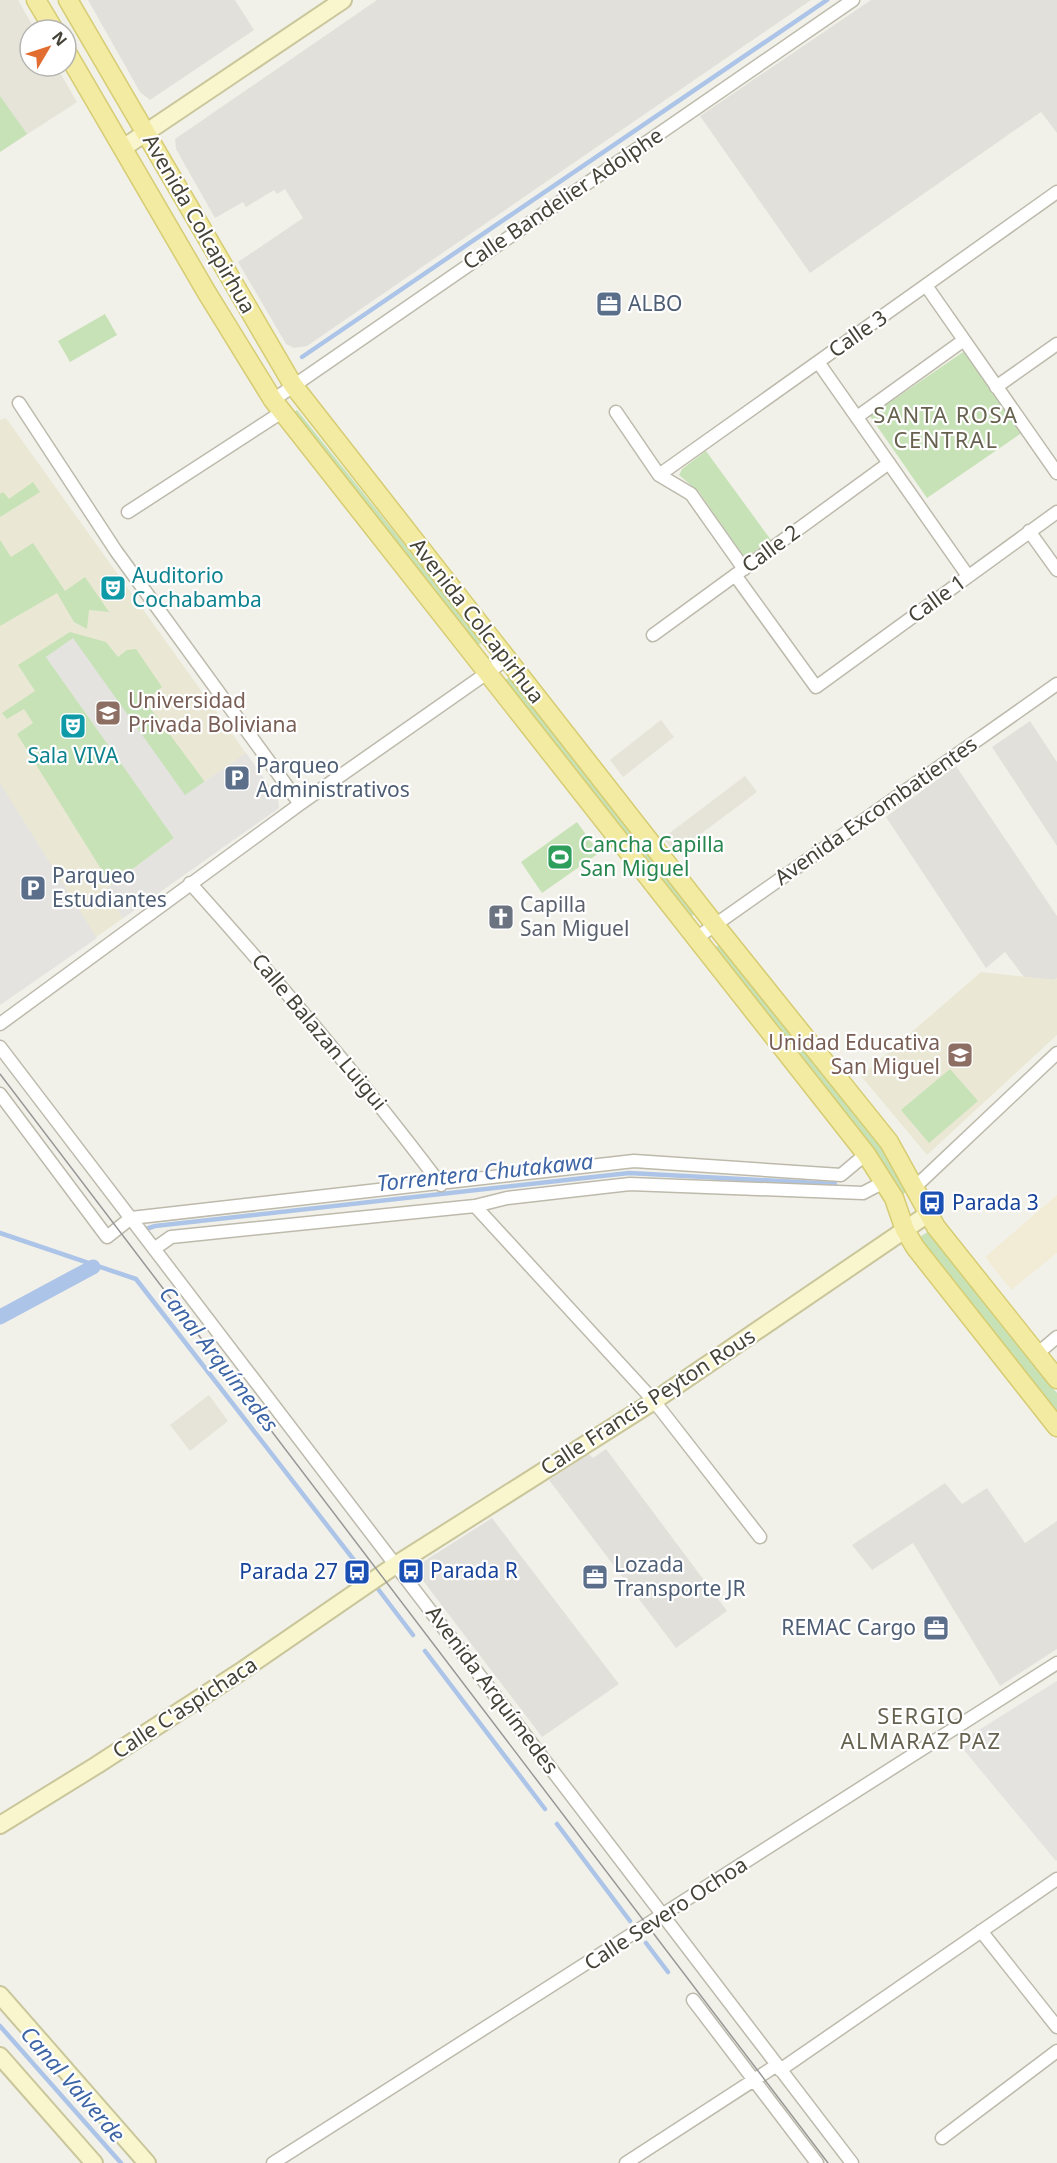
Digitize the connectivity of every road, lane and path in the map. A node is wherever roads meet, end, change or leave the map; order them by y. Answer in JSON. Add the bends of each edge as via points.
{"nodes":[{"id":1,"x":36,"y":0,"type":"edge"},
{"id":2,"x":68,"y":0,"type":"edge"},
{"id":3,"x":343,"y":0,"type":"edge"},
{"id":4,"x":853,"y":0,"type":"edge"},
{"id":5,"x":322,"y":6,"type":"edge"},
{"id":6,"x":47,"y":18,"type":"edge"},
{"id":7,"x":78,"y":71,"type":"edge"},
{"id":8,"x":147,"y":133,"type":"junction"},
{"id":9,"x":123,"y":148,"type":"junction"},
{"id":10,"x":1057,"y":192,"type":"edge"},
{"id":11,"x":927,"y":287,"type":"junction"},
{"id":12,"x":964,"y":340,"type":"junction"},
{"id":13,"x":1057,"y":344,"type":"edge"},
{"id":14,"x":818,"y":362,"type":"junction"},
{"id":15,"x":293,"y":385,"type":"junction"},
{"id":16,"x":996,"y":387,"type":"junction"},
{"id":17,"x":19,"y":403,"type":"dead end"},
{"id":18,"x":278,"y":406,"type":"junction"},
{"id":19,"x":616,"y":412,"type":"dead end"},
{"id":20,"x":857,"y":417,"type":"junction"},
{"id":21,"x":889,"y":463,"type":"junction"},
{"id":22,"x":1057,"y":473,"type":"edge"},
{"id":23,"x":659,"y":475,"type":"junction"},
{"id":24,"x":128,"y":512,"type":"dead end"},
{"id":25,"x":1057,"y":512,"type":"edge"},
{"id":26,"x":1029,"y":531,"type":"junction"},
{"id":27,"x":1057,"y":570,"type":"edge"},
{"id":28,"x":740,"y":572,"type":"junction"},
{"id":29,"x":968,"y":576,"type":"junction"},
{"id":30,"x":653,"y":635,"type":"dead end"},
{"id":31,"x":507,"y":659,"type":"junction"},
{"id":32,"x":487,"y":675,"type":"junction"},
{"id":33,"x":1057,"y":684,"type":"edge"},
{"id":34,"x":300,"y":804,"type":"junction"},
{"id":35,"x":190,"y":883,"type":"junction"},
{"id":36,"x":715,"y":925,"type":"junction"},
{"id":37,"x":695,"y":939,"type":"junction"},
{"id":38,"x":0,"y":1024,"type":"edge"},
{"id":39,"x":0,"y":1047,"type":"edge"},
{"id":40,"x":1057,"y":1053,"type":"edge"},
{"id":41,"x":0,"y":1094,"type":"edge"},
{"id":42,"x":866,"y":1154,"type":"junction"},
{"id":43,"x":884,"y":1182,"type":"junction"},
{"id":44,"x":441,"y":1185,"type":"junction"},
{"id":45,"x":915,"y":1186,"type":"junction"},
{"id":46,"x":475,"y":1206,"type":"junction"},
{"id":47,"x":928,"y":1214,"type":"junction"},
{"id":48,"x":131,"y":1218,"type":"junction"},
{"id":49,"x":905,"y":1230,"type":"junction"},
{"id":50,"x":154,"y":1249,"type":"junction"},
{"id":51,"x":1057,"y":1337,"type":"edge"},
{"id":52,"x":1037,"y":1354,"type":"junction"},
{"id":53,"x":1057,"y":1360,"type":"edge"},
{"id":54,"x":1057,"y":1379,"type":"edge"},
{"id":55,"x":654,"y":1401,"type":"junction"},
{"id":56,"x":1057,"y":1427,"type":"edge"},
{"id":57,"x":760,"y":1537,"type":"dead end"},
{"id":58,"x":397,"y":1564,"type":"junction"},
{"id":59,"x":366,"y":1587,"type":"joint"},
{"id":60,"x":1057,"y":1663,"type":"edge"},
{"id":61,"x":0,"y":1825,"type":"edge"},
{"id":62,"x":1057,"y":1879,"type":"edge"},
{"id":63,"x":663,"y":1915,"type":"junction"},
{"id":64,"x":981,"y":1932,"type":"junction"},
{"id":65,"x":0,"y":1995,"type":"edge"},
{"id":66,"x":693,"y":2000,"type":"dead end"},
{"id":67,"x":1057,"y":2027,"type":"edge"},
{"id":68,"x":1057,"y":2051,"type":"edge"},
{"id":69,"x":0,"y":2056,"type":"edge"},
{"id":70,"x":778,"y":2068,"type":"junction"},
{"id":71,"x":753,"y":2080,"type":"junction"},
{"id":72,"x":942,"y":2138,"type":"dead end"},
{"id":73,"x":94,"y":2163,"type":"edge"},
{"id":74,"x":147,"y":2163,"type":"edge"},
{"id":75,"x":273,"y":2163,"type":"edge"},
{"id":76,"x":626,"y":2163,"type":"edge"},
{"id":77,"x":817,"y":2163,"type":"edge"},
{"id":78,"x":852,"y":2163,"type":"edge"}],
"edges":[{"from":1,"to":6,"type":"main road"},
{"from":2,"to":8,"type":"main road","name":"Avenida Colcapirhua"},
{"from":3,"to":5,"type":"street"},
{"from":4,"to":15,"type":"street","name":"Calle Bandelier Adolphe"},
{"from":5,"to":8,"type":"street"},
{"from":7,"to":9,"type":"main road","name":"Avenida Colcapirhua"},
{"from":8,"to":9,"type":"street"},
{"from":8,"to":15,"type":"main road","name":"Avenida Colcapirhua"},
{"from":9,"to":18,"type":"main road","name":"Avenida Colcapirhua"},
{"from":10,"to":11,"type":"street","name":"Calle 3"},
{"from":11,"to":12,"type":"street"},
{"from":11,"to":14,"type":"street","name":"Calle 3"},
{"from":12,"to":16,"type":"street"},
{"from":12,"to":20,"type":"street"},
{"from":13,"to":16,"type":"street"},
{"from":14,"to":20,"type":"street"},
{"from":14,"to":23,"type":"street","name":"Calle 3"},
{"from":15,"to":18,"type":"street","name":"Calle Bandelier Adolphe"},
{"from":15,"to":31,"type":"main road","name":"Avenida Colcapirhua"},
{"from":16,"to":22,"type":"street"},
{"from":17,"to":34,"type":"street","via":[[116,551]]},
{"from":18,"to":24,"type":"street","name":"Calle Bandelier Adolphe"},
{"from":18,"to":32,"type":"main road","name":"Avenida Colcapirhua"},
{"from":19,"to":23,"type":"street"},
{"from":20,"to":21,"type":"street"},
{"from":21,"to":28,"type":"street","name":"Calle 2"},
{"from":21,"to":29,"type":"street"},
{"from":23,"to":28,"type":"street","via":[[691,494]]},
{"from":25,"to":26,"type":"street","name":"Calle 1"},
{"from":26,"to":27,"type":"street"},
{"from":26,"to":29,"type":"street","name":"Calle 1"},
{"from":28,"to":29,"type":"street","name":"Calle 1","via":[[816,687]]},
{"from":28,"to":30,"type":"street","name":"Calle 2"},
{"from":31,"to":32,"type":"street"},
{"from":31,"to":36,"type":"main road","name":"Avenida Colcapirhua"},
{"from":32,"to":34,"type":"street"},
{"from":32,"to":37,"type":"main road","name":"Avenida Colcapirhua"},
{"from":33,"to":36,"type":"street","name":"Avenida Excombatientes"},
{"from":34,"to":35,"type":"street"},
{"from":35,"to":38,"type":"street"},
{"from":35,"to":44,"type":"street","name":"Calle Balazan Luigui","via":[[306,1013]]},
{"from":36,"to":37,"type":"street","name":"Avenida Excombatientes"},
{"from":36,"to":45,"type":"main road","name":"Avenida Colcapirhua","via":[[889,1142]]},
{"from":37,"to":42,"type":"main road","name":"Avenida Colcapirhua"},
{"from":39,"to":48,"type":"street","name":"Avenida Arquímedes"},
{"from":40,"to":45,"type":"street"},
{"from":41,"to":48,"type":"street","via":[[106,1237]]},
{"from":42,"to":43,"type":"main road","name":"Avenida Colcapirhua"},
{"from":42,"to":44,"type":"street","via":[[841,1175],[634,1161]]},
{"from":43,"to":46,"type":"street","via":[[863,1193],[630,1184],[507,1197]]},
{"from":43,"to":49,"type":"main road","name":"Avenida Colcapirhua"},
{"from":44,"to":48,"type":"street"},
{"from":45,"to":47,"type":"main road","name":"Avenida Colcapirhua"},
{"from":46,"to":50,"type":"street","via":[[171,1237]]},
{"from":46,"to":55,"type":"street"},
{"from":47,"to":49,"type":"street","name":"Calle Francis Peyton Rous"},
{"from":47,"to":52,"type":"main road","name":"Avenida Colcapirhua"},
{"from":48,"to":50,"type":"street","name":"Avenida Arquímedes"},
{"from":49,"to":55,"type":"street","name":"Calle Francis Peyton Rous"},
{"from":49,"to":56,"type":"main road","name":"Avenida Colcapirhua"},
{"from":50,"to":58,"type":"street","name":"Avenida Arquímedes"},
{"from":51,"to":52,"type":"street"},
{"from":52,"to":53,"type":"street"},
{"from":52,"to":54,"type":"main road","name":"Avenida Colcapirhua"},
{"from":55,"to":57,"type":"street"},
{"from":55,"to":58,"type":"street","name":"Calle Francis Peyton Rous"},
{"from":58,"to":59,"type":"street","name":"Calle Francis Peyton Rous"},
{"from":58,"to":63,"type":"street","name":"Avenida Arquímedes"},
{"from":59,"to":61,"type":"street","name":"Calle C'aspichaca"},
{"from":60,"to":63,"type":"street","name":"Calle Severo Ochoa"},
{"from":62,"to":64,"type":"street"},
{"from":63,"to":70,"type":"street","name":"Avenida Arquímedes"},
{"from":63,"to":75,"type":"street","name":"Calle Severo Ochoa"},
{"from":64,"to":67,"type":"street"},
{"from":64,"to":70,"type":"street"},
{"from":65,"to":74,"type":"street"},
{"from":66,"to":71,"type":"street"},
{"from":68,"to":72,"type":"street"},
{"from":69,"to":73,"type":"street"},
{"from":70,"to":71,"type":"street"},
{"from":70,"to":78,"type":"street","name":"Avenida Arquímedes"},
{"from":71,"to":76,"type":"street"},
{"from":71,"to":77,"type":"street"}]}
